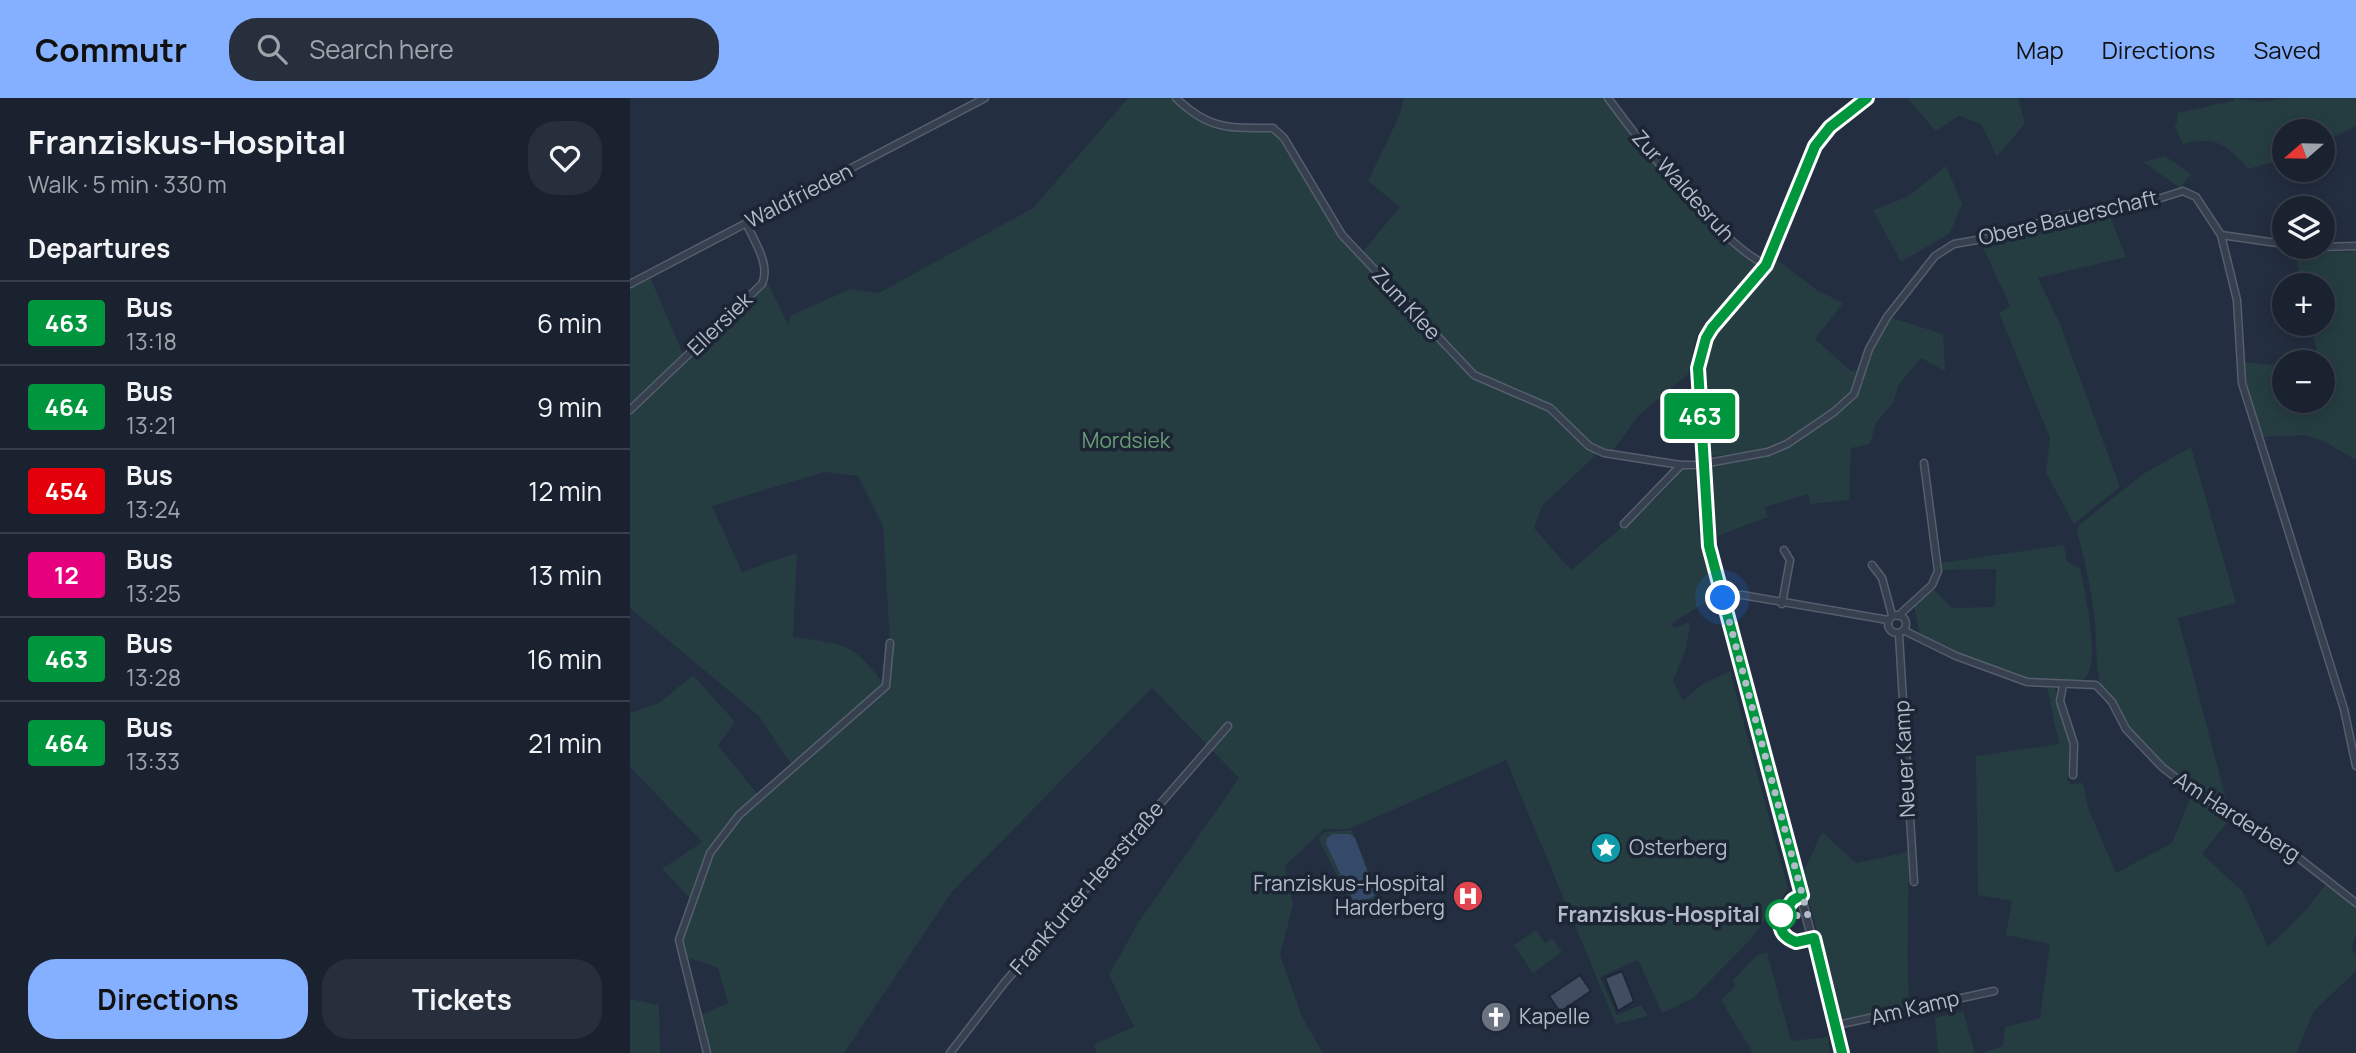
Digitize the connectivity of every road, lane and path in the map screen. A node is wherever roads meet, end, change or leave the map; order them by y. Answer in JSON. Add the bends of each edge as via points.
{"nodes":[{"id":1,"x":985,"y":98,"type":"edge"},
{"id":2,"x":1176,"y":98,"type":"edge"},
{"id":3,"x":1608,"y":98,"type":"edge"},
{"id":4,"x":1867,"y":98,"type":"edge"},
{"id":5,"x":746,"y":223,"type":"junction"},
{"id":6,"x":2221,"y":234,"type":"junction"},
{"id":7,"x":2272,"y":242,"type":"edge"},
{"id":8,"x":2356,"y":246,"type":"edge"},
{"id":9,"x":2335,"y":247,"type":"edge"},
{"id":10,"x":1766,"y":265,"type":"junction"},
{"id":11,"x":630,"y":284,"type":"edge"},
{"id":12,"x":630,"y":410,"type":"edge"},
{"id":13,"x":1924,"y":463,"type":"dead end"},
{"id":14,"x":1703,"y":464,"type":"junction"},
{"id":15,"x":1681,"y":465,"type":"junction"},
{"id":16,"x":1624,"y":524,"type":"dead end"},
{"id":17,"x":1784,"y":550,"type":"dead end"},
{"id":18,"x":1872,"y":565,"type":"dead end"},
{"id":19,"x":1723,"y":598,"type":"junction"},
{"id":20,"x":1782,"y":604,"type":"junction"},
{"id":21,"x":1893,"y":617,"type":"junction"},
{"id":22,"x":1902,"y":633,"type":"junction"},
{"id":23,"x":890,"y":643,"type":"dead end"},
{"id":24,"x":2063,"y":685,"type":"junction"},
{"id":25,"x":1228,"y":726,"type":"dead end"},
{"id":26,"x":2356,"y":766,"type":"edge"},
{"id":27,"x":2073,"y":775,"type":"dead end"},
{"id":28,"x":1914,"y":882,"type":"dead end"},
{"id":29,"x":2356,"y":903,"type":"edge"},
{"id":30,"x":1994,"y":991,"type":"dead end"},
{"id":31,"x":1837,"y":1025,"type":"junction"},
{"id":32,"x":707,"y":1053,"type":"edge"},
{"id":33,"x":950,"y":1053,"type":"edge"},
{"id":34,"x":1842,"y":1053,"type":"edge"}],
"edges":[{"from":1,"to":5,"type":"street","name":"Waldfrieden"},
{"from":2,"to":15,"type":"street","name":"Zum Klee","via":[[1195,117],[1213,125],[1273,128],[1284,138],[1342,235],[1474,375],[1550,408],[1589,446],[1604,453]]},
{"from":3,"to":10,"type":"street","name":"Zur Waldesruh","via":[[1715,223],[1740,249]]},
{"from":4,"to":10,"type":"street","via":[[1830,127],[1815,146]]},
{"from":5,"to":11,"type":"street","name":"Waldfrieden"},
{"from":5,"to":12,"type":"street","name":"Ellersiek","via":[[764,265],[762,284]]},
{"from":6,"to":7,"type":"street"},
{"from":6,"to":14,"type":"street","name":"Obere Bauerschaft","via":[[2196,197],[2183,191],[2139,205],[2079,212],[1954,244],[1935,256],[1887,317],[1869,349],[1854,394],[1834,412],[1768,452]]},
{"from":6,"to":26,"type":"street","name":"Obere Bauerschaft","via":[[2237,300],[2242,383],[2344,709]]},
{"from":8,"to":9,"type":"street"},
{"from":10,"to":14,"type":"street","via":[[1712,328],[1701,352]]},
{"from":13,"to":21,"type":"street","via":[[1938,571],[1932,585]]},
{"from":14,"to":15,"type":"street","name":"Zum Klee"},
{"from":14,"to":19,"type":"street","via":[[1706,524]]},
{"from":15,"to":16,"type":"street"},
{"from":17,"to":20,"type":"street","via":[[1790,560]]},
{"from":18,"to":21,"type":"street","via":[[1882,578]]},
{"from":19,"to":20,"type":"street","via":[[1742,595]]},
{"from":19,"to":31,"type":"street"},
{"from":20,"to":21,"type":"street"},
{"from":21,"to":22,"type":"street"},
{"from":21,"to":22,"type":"street"},
{"from":22,"to":24,"type":"street","name":"Am Harderberg","via":[[2027,682]]},
{"from":22,"to":28,"type":"street","name":"Neuer Kamp"},
{"from":23,"to":32,"type":"street","via":[[886,686],[739,815],[710,853],[680,940]]},
{"from":24,"to":27,"type":"street","via":[[2060,701],[2074,744]]},
{"from":24,"to":29,"type":"street","name":"Am Harderberg","via":[[2096,685],[2112,702],[2126,729],[2162,767],[2193,791],[2272,837]]},
{"from":25,"to":33,"type":"street","name":"Frankfurter Heerstraße","via":[[1005,982]]},
{"from":30,"to":31,"type":"street","name":"Am Kamp"},
{"from":31,"to":34,"type":"street"}]}
